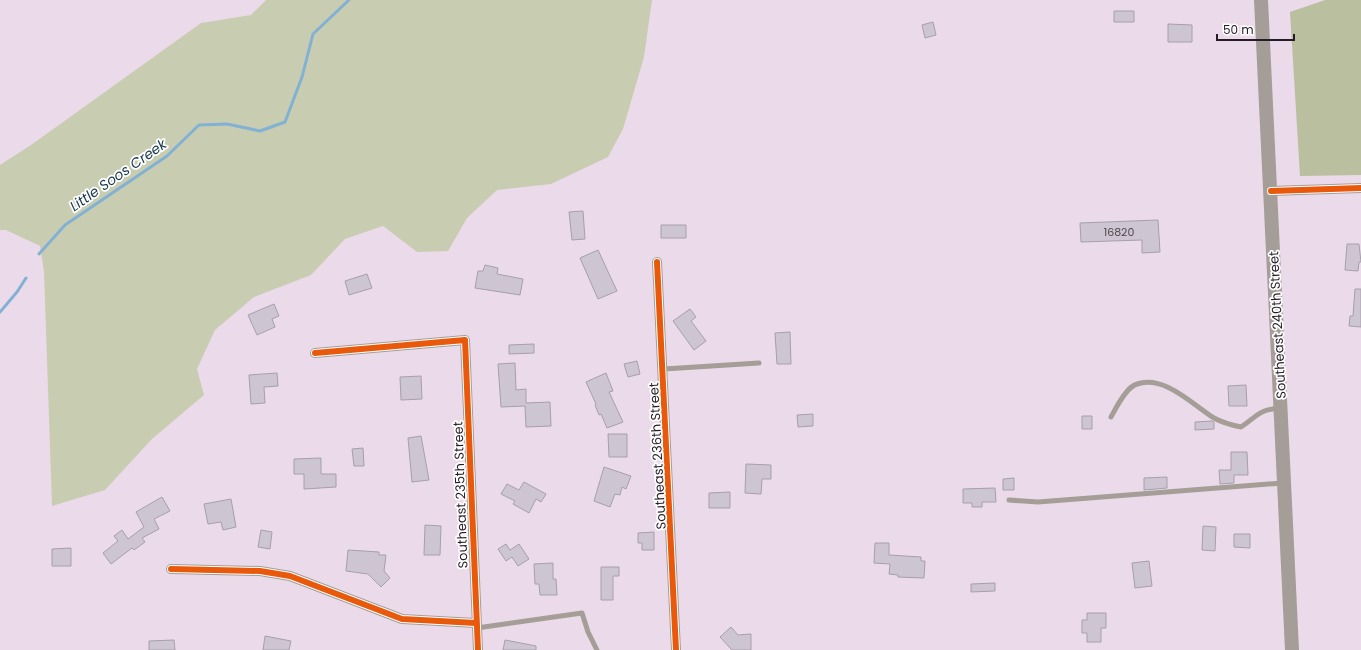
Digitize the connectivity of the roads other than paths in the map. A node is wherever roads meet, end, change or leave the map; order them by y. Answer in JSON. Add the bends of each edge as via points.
{"nodes":[{"id":1,"x":1261,"y":0,"type":"edge"},
{"id":2,"x":1361,"y":188,"type":"edge"},
{"id":3,"x":1271,"y":191,"type":"junction"},
{"id":4,"x":657,"y":262,"type":"dead end"},
{"id":5,"x":315,"y":353,"type":"dead end"},
{"id":6,"x":759,"y":363,"type":"dead end"},
{"id":7,"x":664,"y":369,"type":"junction"},
{"id":8,"x":1281,"y":408,"type":"junction"},
{"id":9,"x":1111,"y":417,"type":"dead end"},
{"id":10,"x":1285,"y":482,"type":"junction"},
{"id":11,"x":1009,"y":500,"type":"dead end"},
{"id":12,"x":171,"y":568,"type":"dead end"},
{"id":13,"x":477,"y":626,"type":"junction"},
{"id":14,"x":478,"y":650,"type":"edge"},
{"id":15,"x":597,"y":650,"type":"edge"},
{"id":16,"x":676,"y":650,"type":"edge"},
{"id":17,"x":1292,"y":650,"type":"edge"}],
"edges":[{"from":1,"to":3,"type":"main road","name":"Southeast 240th Street"},
{"from":2,"to":3,"type":"street"},
{"from":3,"to":8,"type":"main road","name":"Southeast 240th Street"},
{"from":4,"to":7,"type":"street","name":"Southeast 236th Street"},
{"from":5,"to":13,"type":"street","name":"Southeast 235th Street","via":[[465,340]]},
{"from":6,"to":7,"type":"lane"},
{"from":7,"to":16,"type":"street","name":"Southeast 236th Street"},
{"from":8,"to":9,"type":"lane","via":[[1259,412],[1240,427],[1221,421],[1164,386],[1154,383],[1136,384],[1123,396]]},
{"from":8,"to":10,"type":"main road","name":"Southeast 240th Street"},
{"from":10,"to":11,"type":"lane","via":[[1038,502]]},
{"from":10,"to":17,"type":"main road","name":"Southeast 240th Street"},
{"from":12,"to":13,"type":"street","via":[[227,568],[290,576],[402,619]]},
{"from":13,"to":14,"type":"street","name":"Southeast 235th Street"},
{"from":13,"to":15,"type":"lane","via":[[582,614]]}]}
